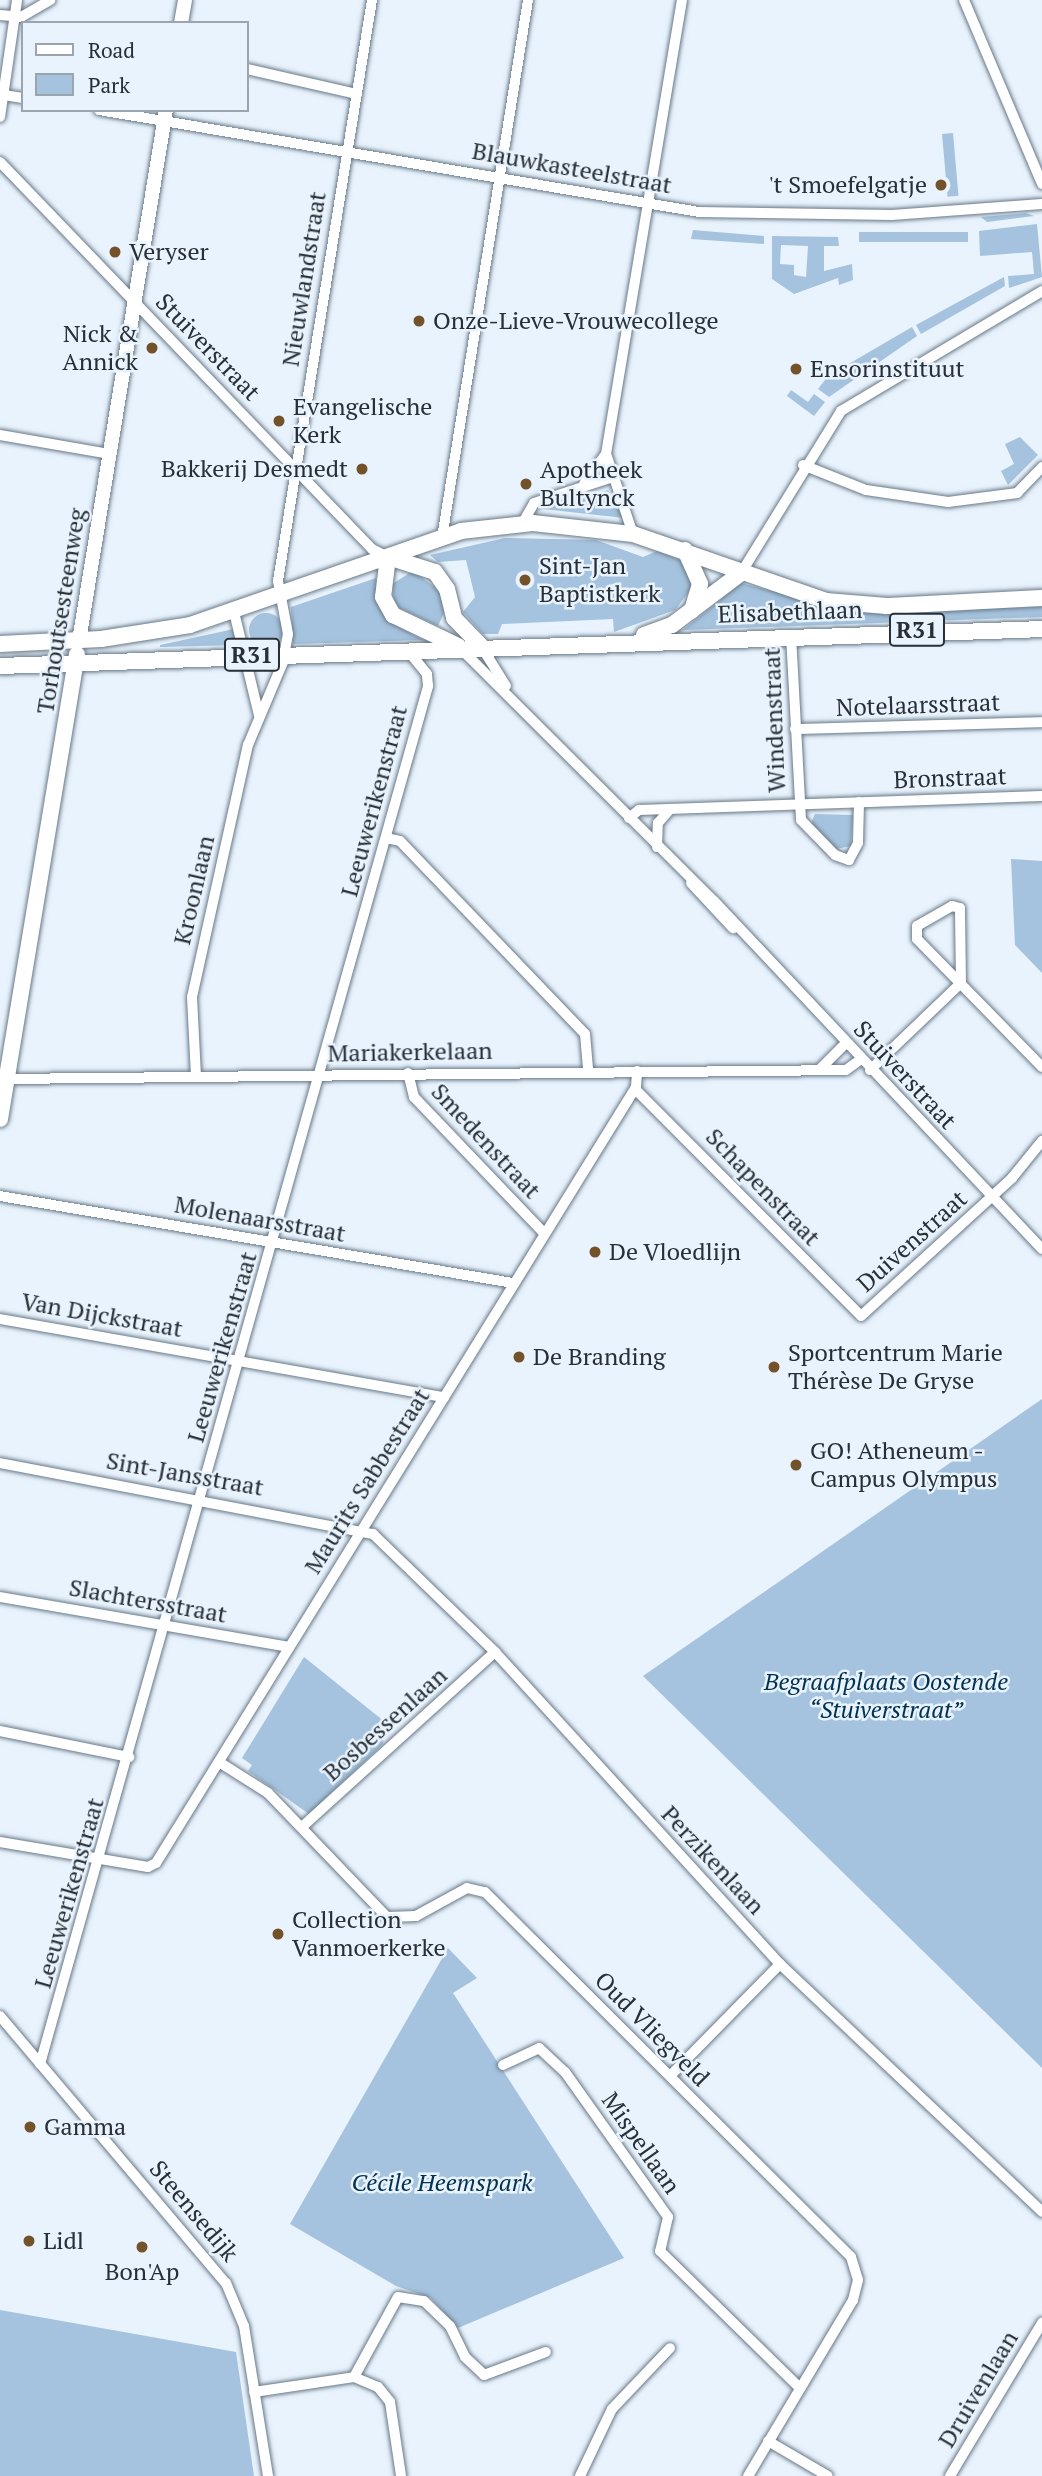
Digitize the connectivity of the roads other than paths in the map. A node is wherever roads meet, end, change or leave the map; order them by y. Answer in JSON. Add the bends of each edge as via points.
{"nodes":[{"id":1,"x":17,"y":0,"type":"edge"},
{"id":2,"x":32,"y":0,"type":"edge"},
{"id":3,"x":185,"y":0,"type":"edge"},
{"id":4,"x":372,"y":0,"type":"edge"},
{"id":5,"x":528,"y":0,"type":"edge"},
{"id":6,"x":682,"y":0,"type":"edge"},
{"id":7,"x":964,"y":0,"type":"edge"},
{"id":8,"x":46,"y":3,"type":"edge"},
{"id":9,"x":0,"y":15,"type":"edge"},
{"id":10,"x":14,"y":17,"type":"junction"},
{"id":11,"x":181,"y":21,"type":"edge"},
{"id":12,"x":248,"y":69,"type":"edge"},
{"id":13,"x":357,"y":94,"type":"junction"},
{"id":14,"x":4,"y":95,"type":"junction"},
{"id":15,"x":21,"y":98,"type":"edge"},
{"id":16,"x":121,"y":112,"type":"edge"},
{"id":17,"x":166,"y":116,"type":"edge"},
{"id":18,"x":0,"y":117,"type":"edge"},
{"id":19,"x":347,"y":151,"type":"junction"},
{"id":20,"x":0,"y":162,"type":"edge"},
{"id":21,"x":499,"y":176,"type":"junction"},
{"id":22,"x":1042,"y":184,"type":"edge"},
{"id":23,"x":650,"y":203,"type":"junction"},
{"id":24,"x":1042,"y":204,"type":"edge"},
{"id":25,"x":1042,"y":291,"type":"edge"},
{"id":26,"x":135,"y":301,"type":"junction"},
{"id":27,"x":0,"y":435,"type":"edge"},
{"id":28,"x":110,"y":454,"type":"junction"},
{"id":29,"x":606,"y":454,"type":"junction"},
{"id":30,"x":803,"y":465,"type":"junction"},
{"id":31,"x":1042,"y":467,"type":"edge"},
{"id":32,"x":294,"y":468,"type":"junction"},
{"id":33,"x":610,"y":478,"type":"junction"},
{"id":34,"x":584,"y":484,"type":"junction"},
{"id":35,"x":522,"y":524,"type":"junction"},
{"id":36,"x":633,"y":534,"type":"junction"},
{"id":37,"x":442,"y":538,"type":"junction"},
{"id":38,"x":685,"y":550,"type":"junction"},
{"id":39,"x":388,"y":557,"type":"junction"},
{"id":40,"x":741,"y":573,"type":"junction"},
{"id":41,"x":281,"y":596,"type":"junction"},
{"id":42,"x":1042,"y":598,"type":"edge"},
{"id":43,"x":692,"y":611,"type":"junction"},
{"id":44,"x":233,"y":612,"type":"junction"},
{"id":45,"x":1042,"y":629,"type":"edge"},
{"id":46,"x":791,"y":634,"type":"junction"},
{"id":47,"x":79,"y":641,"type":"junction"},
{"id":48,"x":625,"y":641,"type":"junction"},
{"id":49,"x":0,"y":644,"type":"edge"},
{"id":50,"x":458,"y":646,"type":"junction"},
{"id":51,"x":481,"y":646,"type":"junction"},
{"id":52,"x":404,"y":648,"type":"junction"},
{"id":53,"x":284,"y":653,"type":"junction"},
{"id":54,"x":244,"y":655,"type":"junction"},
{"id":55,"x":75,"y":664,"type":"junction"},
{"id":56,"x":0,"y":666,"type":"edge"},
{"id":57,"x":510,"y":693,"type":"junction"},
{"id":58,"x":259,"y":716,"type":"junction"},
{"id":59,"x":1042,"y":722,"type":"edge"},
{"id":60,"x":795,"y":729,"type":"junction"},
{"id":61,"x":1042,"y":796,"type":"edge"},
{"id":62,"x":859,"y":802,"type":"junction"},
{"id":63,"x":798,"y":804,"type":"junction"},
{"id":64,"x":670,"y":808,"type":"junction"},
{"id":65,"x":629,"y":818,"type":"junction"},
{"id":66,"x":386,"y":838,"type":"junction"},
{"id":67,"x":657,"y":847,"type":"junction"},
{"id":68,"x":961,"y":983,"type":"junction"},
{"id":69,"x":846,"y":1043,"type":"junction"},
{"id":70,"x":860,"y":1060,"type":"junction"},
{"id":71,"x":1042,"y":1067,"type":"edge"},
{"id":72,"x":821,"y":1068,"type":"junction"},
{"id":73,"x":870,"y":1070,"type":"junction"},
{"id":74,"x":588,"y":1071,"type":"junction"},
{"id":75,"x":637,"y":1071,"type":"junction"},
{"id":76,"x":408,"y":1073,"type":"junction"},
{"id":77,"x":320,"y":1074,"type":"junction"},
{"id":78,"x":196,"y":1076,"type":"junction"},
{"id":79,"x":3,"y":1079,"type":"edge"},
{"id":80,"x":635,"y":1089,"type":"junction"},
{"id":81,"x":0,"y":1119,"type":"edge"},
{"id":82,"x":1042,"y":1141,"type":"edge"},
{"id":83,"x":0,"y":1196,"type":"edge"},
{"id":84,"x":991,"y":1196,"type":"junction"},
{"id":85,"x":543,"y":1232,"type":"junction"},
{"id":86,"x":274,"y":1242,"type":"junction"},
{"id":87,"x":1042,"y":1249,"type":"edge"},
{"id":88,"x":513,"y":1283,"type":"junction"},
{"id":89,"x":861,"y":1316,"type":"joint"},
{"id":90,"x":0,"y":1319,"type":"edge"},
{"id":91,"x":240,"y":1361,"type":"junction"},
{"id":92,"x":444,"y":1397,"type":"junction"},
{"id":93,"x":0,"y":1463,"type":"edge"},
{"id":94,"x":201,"y":1498,"type":"junction"},
{"id":95,"x":362,"y":1527,"type":"junction"},
{"id":96,"x":0,"y":1597,"type":"edge"},
{"id":97,"x":165,"y":1626,"type":"junction"},
{"id":98,"x":289,"y":1647,"type":"junction"},
{"id":99,"x":495,"y":1653,"type":"junction"},
{"id":100,"x":0,"y":1731,"type":"edge"},
{"id":101,"x":129,"y":1757,"type":"junction"},
{"id":102,"x":219,"y":1762,"type":"junction"},
{"id":103,"x":303,"y":1826,"type":"junction"},
{"id":104,"x":0,"y":1842,"type":"edge"},
{"id":105,"x":101,"y":1859,"type":"junction"},
{"id":106,"x":780,"y":1964,"type":"junction"},
{"id":107,"x":0,"y":2016,"type":"edge"},
{"id":108,"x":40,"y":2064,"type":"junction"},
{"id":109,"x":503,"y":2065,"type":"dead end"},
{"id":110,"x":670,"y":2076,"type":"junction"},
{"id":111,"x":1042,"y":2212,"type":"edge"},
{"id":112,"x":1042,"y":2323,"type":"edge"},
{"id":113,"x":670,"y":2348,"type":"dead end"},
{"id":114,"x":546,"y":2352,"type":"dead end"},
{"id":115,"x":354,"y":2377,"type":"junction"},
{"id":116,"x":800,"y":2388,"type":"junction"},
{"id":117,"x":254,"y":2392,"type":"junction"},
{"id":118,"x":768,"y":2441,"type":"junction"},
{"id":119,"x":268,"y":2476,"type":"edge"},
{"id":120,"x":401,"y":2476,"type":"edge"},
{"id":121,"x":580,"y":2476,"type":"edge"},
{"id":122,"x":748,"y":2476,"type":"edge"},
{"id":123,"x":828,"y":2476,"type":"edge"},
{"id":124,"x":950,"y":2476,"type":"edge"}],
"edges":[{"from":1,"to":10,"type":"street"},
{"from":2,"to":8,"type":"street"},
{"from":3,"to":11,"type":"street"},
{"from":4,"to":13,"type":"street","name":"Nieuwlandstraat"},
{"from":5,"to":21,"type":"street"},
{"from":6,"to":23,"type":"street"},
{"from":7,"to":22,"type":"street"},
{"from":8,"to":10,"type":"street"},
{"from":9,"to":10,"type":"street"},
{"from":10,"to":14,"type":"street"},
{"from":12,"to":13,"type":"street"},
{"from":13,"to":19,"type":"street","name":"Nieuwlandstraat"},
{"from":14,"to":15,"type":"street"},
{"from":14,"to":18,"type":"street"},
{"from":16,"to":17,"type":"street","name":"Blauwkasteelstraat"},
{"from":17,"to":19,"type":"street","name":"Blauwkasteelstraat"},
{"from":17,"to":26,"type":"street","name":"Torhoutsesteenweg"},
{"from":19,"to":21,"type":"street","name":"Blauwkasteelstraat"},
{"from":19,"to":32,"type":"street","name":"Nieuwlandstraat"},
{"from":20,"to":26,"type":"street","name":"Stuiverstraat"},
{"from":21,"to":23,"type":"street","name":"Blauwkasteelstraat"},
{"from":21,"to":37,"type":"street"},
{"from":23,"to":24,"type":"street","name":"Blauwkasteelstraat","via":[[777,216]]},
{"from":23,"to":29,"type":"street"},
{"from":25,"to":30,"type":"street","via":[[864,392],[824,431]]},
{"from":26,"to":28,"type":"street","name":"Torhoutsesteenweg"},
{"from":26,"to":32,"type":"street","name":"Stuiverstraat"},
{"from":27,"to":28,"type":"street"},
{"from":28,"to":47,"type":"street","name":"Torhoutsesteenweg"},
{"from":29,"to":33,"type":"street"},
{"from":29,"to":34,"type":"street"},
{"from":30,"to":31,"type":"street","via":[[866,490],[948,502],[1017,493]]},
{"from":30,"to":40,"type":"street"},
{"from":32,"to":39,"type":"street","name":"Stuiverstraat","via":[[372,549]]},
{"from":32,"to":41,"type":"street","name":"Nieuwlandstraat"},
{"from":33,"to":34,"type":"street"},
{"from":33,"to":36,"type":"street"},
{"from":34,"to":35,"type":"street","via":[[534,503]]},
{"from":35,"to":36,"type":"main road","name":"Elisabethlaan","number":"R31"},
{"from":35,"to":37,"type":"main road","name":"Elisabethlaan","number":"R31"},
{"from":36,"to":38,"type":"main road","name":"Elisabethlaan","number":"R31"},
{"from":37,"to":39,"type":"main road","name":"Elisabethlaan","number":"R31"},
{"from":38,"to":40,"type":"main road","name":"Elisabethlaan","number":"R31"},
{"from":38,"to":43,"type":"main road","name":"Elisabethlaan","via":[[700,584]]},
{"from":39,"to":41,"type":"main road","name":"Elisabethlaan","number":"R31"},
{"from":39,"to":50,"type":"main road","name":"Elisabethlaan","number":"R31","via":[[383,597],[393,615]]},
{"from":39,"to":51,"type":"main road","via":[[435,572],[447,589],[454,618]]},
{"from":40,"to":42,"type":"main road","name":"Elisabethlaan","number":"R31","via":[[859,606]]},
{"from":40,"to":43,"type":"main road","name":"Elisabethlaan","number":"R31"},
{"from":41,"to":44,"type":"main road","name":"Elisabethlaan","number":"R31"},
{"from":41,"to":53,"type":"street","via":[[289,622]]},
{"from":43,"to":48,"type":"main road","name":"Elisabethlaan","number":"R31"},
{"from":44,"to":47,"type":"main road","name":"Elisabethlaan","number":"R31","via":[[190,625]]},
{"from":44,"to":54,"type":"street","name":"Kroonlaan"},
{"from":45,"to":46,"type":"main road","name":"Elisabethlaan","number":"R31"},
{"from":46,"to":48,"type":"main road","name":"Elisabethlaan","number":"R31"},
{"from":46,"to":60,"type":"street","name":"Windenstraat"},
{"from":47,"to":49,"type":"main road","name":"Elisabethlaan","number":"R31"},
{"from":47,"to":55,"type":"main road","name":"Torhoutsesteenweg"},
{"from":48,"to":51,"type":"main road","name":"Elisabethlaan","number":"R31"},
{"from":50,"to":51,"type":"main road","name":"Elisabethlaan","number":"R31"},
{"from":50,"to":52,"type":"main road","name":"Elisabethlaan","number":"R31"},
{"from":50,"to":57,"type":"street","name":"Stuiverstraat"},
{"from":51,"to":57,"type":"street","name":"Stuiverstraat"},
{"from":52,"to":53,"type":"main road","name":"Elisabethlaan","number":"R31"},
{"from":52,"to":66,"type":"street","name":"Leeuwerikenstraat","via":[[420,662],[428,686]]},
{"from":53,"to":54,"type":"main road","name":"Elisabethlaan","number":"R31"},
{"from":53,"to":58,"type":"street","name":"Kroonlaan"},
{"from":54,"to":55,"type":"main road","name":"Elisabethlaan","number":"R31"},
{"from":54,"to":58,"type":"street","name":"Kroonlaan"},
{"from":55,"to":56,"type":"main road","name":"Elisabethlaan","number":"R31"},
{"from":55,"to":79,"type":"main road","name":"Torhoutsesteenweg"},
{"from":57,"to":65,"type":"street","name":"Stuiverstraat"},
{"from":58,"to":78,"type":"street","name":"Kroonlaan","via":[[192,997]]},
{"from":59,"to":60,"type":"street","name":"Notelaarsstraat"},
{"from":60,"to":63,"type":"street","name":"Windenstraat"},
{"from":61,"to":62,"type":"street","name":"Bronstraat"},
{"from":62,"to":63,"type":"street","name":"Bronstraat"},
{"from":62,"to":63,"type":"street","name":"Bronstraat","via":[[858,843],[849,860],[835,855],[801,820]]},
{"from":63,"to":64,"type":"street","name":"Bronstraat"},
{"from":64,"to":65,"type":"street","name":"Bronstraat","via":[[639,810]]},
{"from":64,"to":67,"type":"street","via":[[658,823]]},
{"from":65,"to":67,"type":"street","name":"Stuiverstraat"},
{"from":66,"to":74,"type":"street","via":[[400,841],[585,1034]]},
{"from":66,"to":77,"type":"street","name":"Leeuwerikenstraat"},
{"from":67,"to":69,"type":"street","name":"Stuiverstraat"},
{"from":68,"to":68,"type":"street","via":[[960,908],[952,906],[917,926],[917,939]]},
{"from":68,"to":71,"type":"street"},
{"from":68,"to":73,"type":"street"},
{"from":69,"to":70,"type":"street","name":"Stuiverstraat"},
{"from":69,"to":72,"type":"street"},
{"from":70,"to":72,"type":"street","name":"Mariakerkelaan","via":[[846,1070]]},
{"from":70,"to":73,"type":"street","name":"Stuiverstraat"},
{"from":72,"to":75,"type":"street","name":"Mariakerkelaan"},
{"from":73,"to":84,"type":"street","name":"Stuiverstraat"},
{"from":74,"to":75,"type":"street","name":"Mariakerkelaan"},
{"from":74,"to":76,"type":"street","name":"Mariakerkelaan"},
{"from":75,"to":80,"type":"street","name":"Maurits Sabbestraat"},
{"from":76,"to":77,"type":"street","name":"Mariakerkelaan"},
{"from":76,"to":85,"type":"street","name":"Smedenstraat","via":[[414,1097]]},
{"from":77,"to":78,"type":"street","name":"Mariakerkelaan"},
{"from":77,"to":86,"type":"street","name":"Leeuwerikenstraat"},
{"from":78,"to":79,"type":"street","name":"Mariakerkelaan"},
{"from":79,"to":81,"type":"main road","name":"Torhoutsesteenweg"},
{"from":80,"to":85,"type":"street","name":"Maurits Sabbestraat"},
{"from":80,"to":89,"type":"street","name":"Schapenstraat"},
{"from":82,"to":84,"type":"street","name":"Duivenstraat"},
{"from":83,"to":86,"type":"street","name":"Molenaarsstraat"},
{"from":84,"to":87,"type":"street","name":"Stuiverstraat"},
{"from":84,"to":89,"type":"street","name":"Duivenstraat"},
{"from":85,"to":88,"type":"street","name":"Maurits Sabbestraat"},
{"from":86,"to":88,"type":"street","name":"Molenaarsstraat"},
{"from":86,"to":91,"type":"street","name":"Leeuwerikenstraat"},
{"from":88,"to":92,"type":"street","name":"Maurits Sabbestraat"},
{"from":90,"to":91,"type":"street","name":"Van Dijckstraat"},
{"from":91,"to":92,"type":"street","name":"Van Dijckstraat"},
{"from":91,"to":94,"type":"street","name":"Leeuwerikenstraat"},
{"from":92,"to":95,"type":"street","name":"Maurits Sabbestraat"},
{"from":93,"to":94,"type":"street","name":"Sint-Jansstraat"},
{"from":94,"to":95,"type":"street","name":"Sint-Jansstraat"},
{"from":94,"to":97,"type":"street","name":"Leeuwerikenstraat"},
{"from":95,"to":98,"type":"street","name":"Maurits Sabbestraat"},
{"from":95,"to":99,"type":"street","name":"Perzikenlaan"},
{"from":96,"to":97,"type":"street","name":"Slachtersstraat"},
{"from":97,"to":98,"type":"street","name":"Slachtersstraat"},
{"from":97,"to":101,"type":"street","name":"Leeuwerikenstraat"},
{"from":98,"to":102,"type":"street","name":"Maurits Sabbestraat"},
{"from":99,"to":103,"type":"street","name":"Bosbessenlaan"},
{"from":99,"to":106,"type":"street","name":"Perzikenlaan"},
{"from":100,"to":101,"type":"street"},
{"from":101,"to":105,"type":"street","name":"Leeuwerikenstraat"},
{"from":102,"to":103,"type":"street","name":"Oud Vliegveld"},
{"from":102,"to":105,"type":"street","name":"Maurits Sabbestraat","via":[[152,1867]]},
{"from":103,"to":110,"type":"street","name":"Oud Vliegveld","via":[[387,1917],[416,1916],[467,1888],[485,1892]]},
{"from":104,"to":105,"type":"street"},
{"from":105,"to":108,"type":"street","name":"Leeuwerikenstraat"},
{"from":106,"to":110,"type":"street"},
{"from":106,"to":111,"type":"street","name":"Perzikenlaan"},
{"from":107,"to":108,"type":"street","name":"Steensedijk"},
{"from":108,"to":117,"type":"street","name":"Steensedijk","via":[[220,2273],[244,2326]]},
{"from":109,"to":116,"type":"street","name":"Mispellaan","via":[[539,2048],[565,2072],[668,2217],[660,2251]]},
{"from":110,"to":116,"type":"street","name":"Oud Vliegveld","via":[[852,2257],[858,2280],[853,2300]]},
{"from":112,"to":124,"type":"street","name":"Druivenlaan"},
{"from":113,"to":121,"type":"street","via":[[612,2409]]},
{"from":114,"to":115,"type":"street","via":[[484,2375],[465,2357],[450,2326],[424,2301],[398,2297]]},
{"from":115,"to":117,"type":"street"},
{"from":115,"to":120,"type":"street","via":[[378,2387],[390,2402]]},
{"from":116,"to":118,"type":"street","name":"Oud Vliegveld"},
{"from":117,"to":119,"type":"street","name":"Steensedijk"},
{"from":118,"to":122,"type":"street","name":"Oud Vliegveld"},
{"from":118,"to":123,"type":"street"}]}
